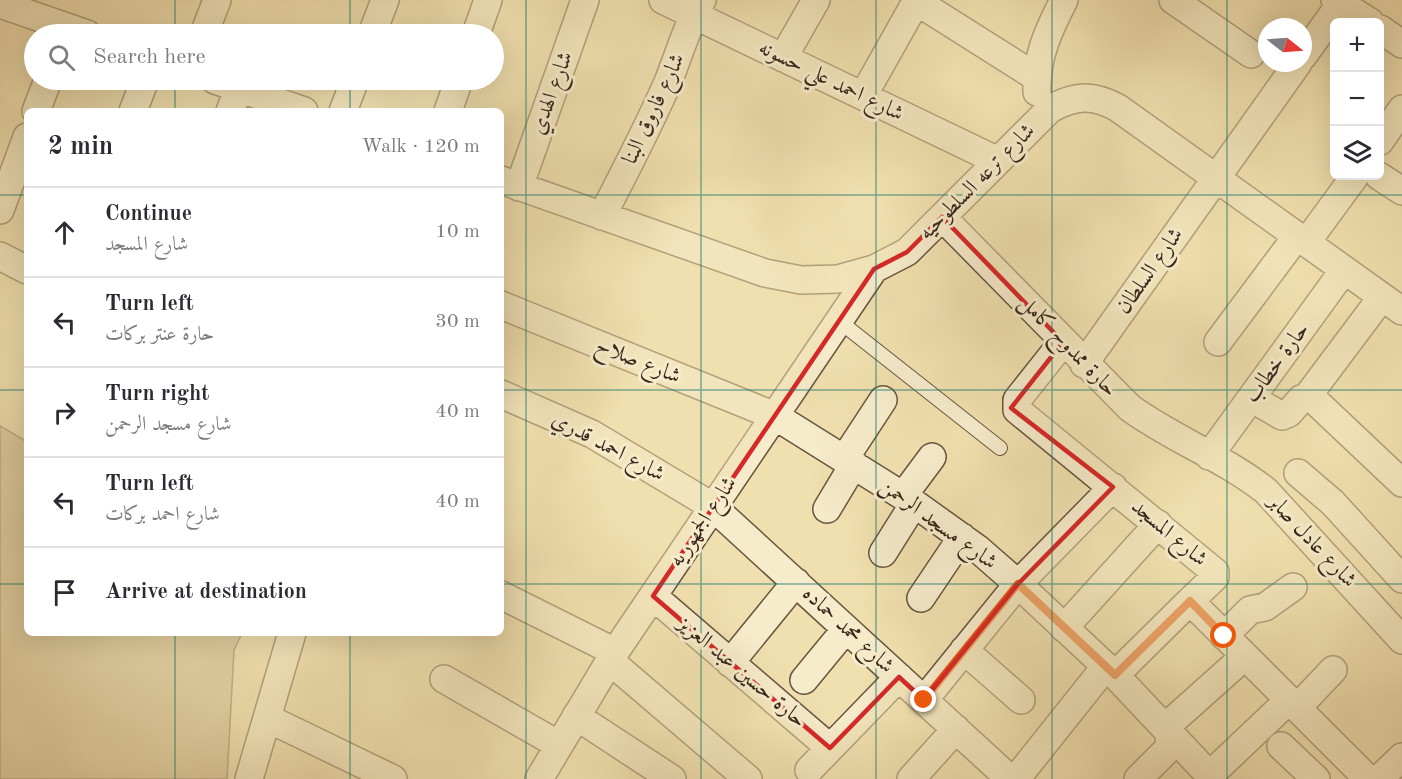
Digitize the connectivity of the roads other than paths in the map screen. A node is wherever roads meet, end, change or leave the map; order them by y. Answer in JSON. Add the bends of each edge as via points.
{"nodes":[{"id":1,"x":217,"y":0,"type":"edge"},
{"id":2,"x":384,"y":0,"type":"edge"},
{"id":3,"x":488,"y":0,"type":"edge"},
{"id":4,"x":585,"y":0,"type":"edge"},
{"id":5,"x":663,"y":0,"type":"edge"},
{"id":6,"x":816,"y":0,"type":"edge"},
{"id":7,"x":917,"y":0,"type":"edge"},
{"id":8,"x":1173,"y":0,"type":"edge"},
{"id":9,"x":1058,"y":2,"type":"edge"},
{"id":10,"x":0,"y":4,"type":"edge"},
{"id":11,"x":698,"y":7,"type":"edge"},
{"id":12,"x":1353,"y":8,"type":"edge"},
{"id":13,"x":40,"y":9,"type":"edge"},
{"id":14,"x":62,"y":24,"type":"edge"},
{"id":15,"x":208,"y":24,"type":"edge"},
{"id":16,"x":376,"y":24,"type":"edge"},
{"id":17,"x":480,"y":24,"type":"edge"},
{"id":18,"x":1384,"y":32,"type":"edge"},
{"id":19,"x":1402,"y":44,"type":"edge"},
{"id":20,"x":1312,"y":47,"type":"edge"},
{"id":21,"x":1251,"y":54,"type":"dead end"},
{"id":22,"x":783,"y":58,"type":"junction"},
{"id":23,"x":1292,"y":72,"type":"edge"},
{"id":24,"x":1036,"y":77,"type":"junction"},
{"id":25,"x":44,"y":90,"type":"edge"},
{"id":26,"x":141,"y":90,"type":"edge"},
{"id":27,"x":351,"y":90,"type":"edge"},
{"id":28,"x":455,"y":90,"type":"edge"},
{"id":29,"x":228,"y":93,"type":"edge"},
{"id":30,"x":863,"y":96,"type":"junction"},
{"id":31,"x":37,"y":108,"type":"edge"},
{"id":32,"x":134,"y":108,"type":"edge"},
{"id":33,"x":291,"y":108,"type":"edge"},
{"id":34,"x":344,"y":108,"type":"edge"},
{"id":35,"x":449,"y":108,"type":"edge"},
{"id":36,"x":1402,"y":110,"type":"edge"},
{"id":37,"x":1037,"y":122,"type":"junction"},
{"id":38,"x":1384,"y":135,"type":"edge"},
{"id":39,"x":24,"y":144,"type":"edge"},
{"id":40,"x":998,"y":161,"type":"junction"},
{"id":41,"x":1216,"y":178,"type":"junction"},
{"id":42,"x":1384,"y":179,"type":"edge"},
{"id":43,"x":1352,"y":180,"type":"edge"},
{"id":44,"x":510,"y":183,"type":"edge"},
{"id":45,"x":1402,"y":191,"type":"edge"},
{"id":46,"x":0,"y":210,"type":"edge"},
{"id":47,"x":602,"y":216,"type":"junction"},
{"id":48,"x":942,"y":217,"type":"junction"},
{"id":49,"x":1301,"y":240,"type":"junction"},
{"id":50,"x":0,"y":256,"type":"edge"},
{"id":51,"x":24,"y":268,"type":"edge"},
{"id":52,"x":874,"y":269,"type":"junction"},
{"id":53,"x":1344,"y":270,"type":"junction"},
{"id":54,"x":1392,"y":304,"type":"edge"},
{"id":55,"x":504,"y":306,"type":"edge"},
{"id":56,"x":839,"y":321,"type":"junction"},
{"id":57,"x":1063,"y":342,"type":"junction"},
{"id":58,"x":1218,"y":342,"type":"dead end"},
{"id":59,"x":1084,"y":364,"type":"junction"},
{"id":60,"x":504,"y":395,"type":"edge"},
{"id":61,"x":1307,"y":397,"type":"junction"},
{"id":62,"x":1251,"y":398,"type":"junction"},
{"id":63,"x":883,"y":400,"type":"dead end"},
{"id":64,"x":775,"y":416,"type":"junction"},
{"id":65,"x":1000,"y":448,"type":"dead end"},
{"id":66,"x":1209,"y":456,"type":"junction"},
{"id":67,"x":932,"y":457,"type":"dead end"},
{"id":68,"x":849,"y":461,"type":"junction"},
{"id":69,"x":1298,"y":473,"type":"dead end"},
{"id":70,"x":1402,"y":483,"type":"edge"},
{"id":71,"x":1113,"y":487,"type":"junction"},
{"id":72,"x":907,"y":499,"type":"junction"},
{"id":73,"x":712,"y":506,"type":"junction"},
{"id":74,"x":827,"y":509,"type":"dead end"},
{"id":75,"x":1158,"y":524,"type":"junction"},
{"id":76,"x":962,"y":537,"type":"junction"},
{"id":77,"x":883,"y":553,"type":"dead end"},
{"id":78,"x":1402,"y":579,"type":"edge"},
{"id":79,"x":796,"y":582,"type":"junction"},
{"id":80,"x":1018,"y":584,"type":"junction"},
{"id":81,"x":1293,"y":587,"type":"dead end"},
{"id":82,"x":653,"y":596,"type":"junction"},
{"id":83,"x":504,"y":597,"type":"edge"},
{"id":84,"x":921,"y":598,"type":"dead end"},
{"id":85,"x":1190,"y":601,"type":"junction"},
{"id":86,"x":846,"y":628,"type":"junction"},
{"id":87,"x":1064,"y":628,"type":"junction"},
{"id":88,"x":291,"y":636,"type":"edge"},
{"id":89,"x":1224,"y":636,"type":"junction"},
{"id":90,"x":1402,"y":640,"type":"edge"},
{"id":91,"x":964,"y":650,"type":"junction"},
{"id":92,"x":613,"y":656,"type":"junction"},
{"id":93,"x":1245,"y":656,"type":"junction"},
{"id":94,"x":730,"y":663,"type":"junction"},
{"id":95,"x":1333,"y":670,"type":"dead end"},
{"id":96,"x":1110,"y":671,"type":"junction"},
{"id":97,"x":899,"y":677,"type":"junction"},
{"id":98,"x":444,"y":679,"type":"dead end"},
{"id":99,"x":804,"y":680,"type":"dead end"},
{"id":100,"x":924,"y":700,"type":"junction"},
{"id":101,"x":1021,"y":700,"type":"dead end"},
{"id":102,"x":1293,"y":704,"type":"junction"},
{"id":103,"x":576,"y":716,"type":"junction"},
{"id":104,"x":267,"y":718,"type":"junction"},
{"id":105,"x":956,"y":729,"type":"junction"},
{"id":106,"x":1170,"y":733,"type":"junction"},
{"id":107,"x":559,"y":745,"type":"junction"},
{"id":108,"x":1281,"y":746,"type":"dead end"},
{"id":109,"x":830,"y":748,"type":"junction"},
{"id":110,"x":1402,"y":757,"type":"edge"},
{"id":111,"x":808,"y":770,"type":"dead end"},
{"id":112,"x":663,"y":776,"type":"edge"},
{"id":113,"x":1211,"y":777,"type":"edge"},
{"id":114,"x":249,"y":779,"type":"edge"},
{"id":115,"x":393,"y":779,"type":"edge"},
{"id":116,"x":538,"y":779,"type":"edge"},
{"id":117,"x":748,"y":779,"type":"edge"},
{"id":118,"x":911,"y":779,"type":"edge"},
{"id":119,"x":1010,"y":779,"type":"edge"},
{"id":120,"x":1016,"y":779,"type":"edge"},
{"id":121,"x":1138,"y":779,"type":"edge"},
{"id":122,"x":1316,"y":779,"type":"edge"},
{"id":123,"x":1368,"y":779,"type":"edge"},
{"id":124,"x":1379,"y":779,"type":"edge"}],
"edges":[{"from":1,"to":15,"type":"street"},
{"from":2,"to":16,"type":"street"},
{"from":3,"to":17,"type":"street"},
{"from":4,"to":44,"type":"street","name":"شارع الهدي"},
{"from":5,"to":11,"type":"street","name":"شارع احمد علي حسونه"},
{"from":6,"to":22,"type":"street"},
{"from":7,"to":24,"type":"street"},
{"from":7,"to":30,"type":"street"},
{"from":8,"to":21,"type":"street"},
{"from":9,"to":24,"type":"street"},
{"from":10,"to":13,"type":"street"},
{"from":11,"to":22,"type":"street","name":"شارع احمد علي حسونه"},
{"from":11,"to":47,"type":"street","name":"شارع فاروق البنا","via":[[645,133]]},
{"from":12,"to":20,"type":"street"},
{"from":13,"to":14,"type":"street"},
{"from":18,"to":19,"type":"street"},
{"from":22,"to":30,"type":"street","name":"شارع احمد علي حسونه"},
{"from":23,"to":41,"type":"street","name":"شارع السلطان"},
{"from":24,"to":37,"type":"street"},
{"from":25,"to":31,"type":"street"},
{"from":26,"to":32,"type":"street"},
{"from":27,"to":34,"type":"street"},
{"from":28,"to":35,"type":"street"},
{"from":29,"to":33,"type":"street"},
{"from":30,"to":40,"type":"street","name":"شارع احمد علي حسونه"},
{"from":36,"to":38,"type":"street"},
{"from":37,"to":40,"type":"street","name":"شارع ترعه السلطوحيه"},
{"from":37,"to":41,"type":"street","name":"شارع ترعه السلطوحيه","via":[[1066,100],[1084,96],[1102,99]]},
{"from":39,"to":46,"type":"street"},
{"from":40,"to":48,"type":"street","name":"شارع ترعه السلطوحيه"},
{"from":41,"to":49,"type":"street","name":"شارع ترعه السلطوحيه"},
{"from":41,"to":59,"type":"street","name":"شارع السلطان"},
{"from":42,"to":45,"type":"street"},
{"from":43,"to":49,"type":"street"},
{"from":44,"to":47,"type":"street","name":"شارع ترعه السلطوحيه"},
{"from":47,"to":52,"type":"street","name":"شارع ترعه السلطوحيه","via":[[765,273],[810,280],[838,279]]},
{"from":48,"to":52,"type":"street","name":"شارع ترعه السلطوحيه","via":[[907,252]]},
{"from":48,"to":57,"type":"street","name":"حارة ممدوح كامل"},
{"from":49,"to":53,"type":"street","name":"شارع ترعه السلطوحيه"},
{"from":49,"to":58,"type":"street"},
{"from":50,"to":51,"type":"street"},
{"from":52,"to":56,"type":"street","name":"شارع الجمهوريه"},
{"from":53,"to":54,"type":"street","name":"شارع ترعه السلطوحيه"},
{"from":53,"to":62,"type":"street","name":"حارة خطاب"},
{"from":54,"to":61,"type":"street"},
{"from":55,"to":64,"type":"street","name":"شارع صلاح"},
{"from":56,"to":64,"type":"street","name":"شارع الجمهوريه"},
{"from":56,"to":65,"type":"lane"},
{"from":57,"to":59,"type":"street","name":"حارة ممدوح كامل"},
{"from":57,"to":71,"type":"street","name":"شارع المسجد","via":[[1017,400],[1016,407]]},
{"from":59,"to":66,"type":"street","name":"حارة ممدوح كامل","via":[[1130,408],[1162,431]]},
{"from":60,"to":73,"type":"street","name":"شارع احمد قدري","via":[[592,434]]},
{"from":61,"to":62,"type":"street","via":[[1282,416]]},
{"from":61,"to":70,"type":"street"},
{"from":62,"to":66,"type":"street","name":"حارة خطاب"},
{"from":63,"to":68,"type":"street"},
{"from":64,"to":68,"type":"street","name":"شارع مسجد الرحمن"},
{"from":64,"to":73,"type":"street","name":"شارع الجمهوريه"},
{"from":66,"to":90,"type":"street","name":"شارع عادل صابر","via":[[1266,491]]},
{"from":67,"to":72,"type":"street"},
{"from":68,"to":72,"type":"street","name":"شارع مسجد الرحمن"},
{"from":68,"to":74,"type":"street"},
{"from":69,"to":78,"type":"street","via":[[1333,503]]},
{"from":71,"to":75,"type":"street","name":"شارع المسجد"},
{"from":71,"to":80,"type":"street"},
{"from":72,"to":76,"type":"street","name":"شارع مسجد الرحمن"},
{"from":72,"to":77,"type":"street","via":[[910,510]]},
{"from":73,"to":79,"type":"street","name":"شارع محمد حماده"},
{"from":73,"to":82,"type":"street","name":"شارع الجمهوريه"},
{"from":75,"to":85,"type":"street","name":"شارع المسجد","via":[[1215,573]]},
{"from":75,"to":87,"type":"street"},
{"from":76,"to":80,"type":"street","name":"شارع مسجد الرحمن"},
{"from":76,"to":84,"type":"street"},
{"from":79,"to":86,"type":"street","name":"شارع محمد حماده"},
{"from":79,"to":94,"type":"street"},
{"from":80,"to":87,"type":"street","name":"شارع مسجد الرحمن"},
{"from":80,"to":91,"type":"street"},
{"from":81,"to":89,"type":"street","via":[[1264,607],[1250,610]]},
{"from":82,"to":92,"type":"street","name":"شارع الجمهوريه"},
{"from":82,"to":94,"type":"street","name":"حارة حسين عبد العزيز"},
{"from":83,"to":92,"type":"street"},
{"from":85,"to":89,"type":"street","name":"شارع المسجد"},
{"from":85,"to":96,"type":"street"},
{"from":86,"to":97,"type":"street","name":"شارع محمد حماده"},
{"from":86,"to":99,"type":"street"},
{"from":87,"to":96,"type":"street","name":"شارع مسجد الرحمن"},
{"from":88,"to":104,"type":"street"},
{"from":89,"to":93,"type":"street","name":"شارع المسجد"},
{"from":91,"to":100,"type":"street"},
{"from":91,"to":101,"type":"street"},
{"from":92,"to":103,"type":"street","name":"شارع الجمهوريه"},
{"from":92,"to":117,"type":"street"},
{"from":93,"to":102,"type":"street","name":"شارع المسجد"},
{"from":93,"to":106,"type":"street","via":[[1170,723]]},
{"from":94,"to":109,"type":"street","name":"حارة حسين عبد العزيز"},
{"from":95,"to":102,"type":"street"},
{"from":96,"to":106,"type":"street","name":"شارع مسجد الرحمن"},
{"from":96,"to":120,"type":"street"},
{"from":97,"to":100,"type":"street","name":"شارع محمد حماده"},
{"from":97,"to":109,"type":"street"},
{"from":98,"to":107,"type":"street"},
{"from":100,"to":105,"type":"street","name":"شارع محمد حماده"},
{"from":102,"to":113,"type":"street"},
{"from":102,"to":123,"type":"street","name":"شارع المسجد"},
{"from":103,"to":107,"type":"street","name":"شارع الجمهوريه"},
{"from":103,"to":112,"type":"street"},
{"from":104,"to":114,"type":"street"},
{"from":104,"to":115,"type":"street"},
{"from":105,"to":118,"type":"street"},
{"from":105,"to":119,"type":"street","name":"شارع محمد حماده"},
{"from":106,"to":113,"type":"street","name":"شارع مسجد الرحمن"},
{"from":106,"to":121,"type":"street","via":[[1169,748]]},
{"from":107,"to":116,"type":"street","name":"شارع الجمهوريه"},
{"from":108,"to":122,"type":"street"},
{"from":109,"to":111,"type":"street"},
{"from":110,"to":124,"type":"street"}]}
